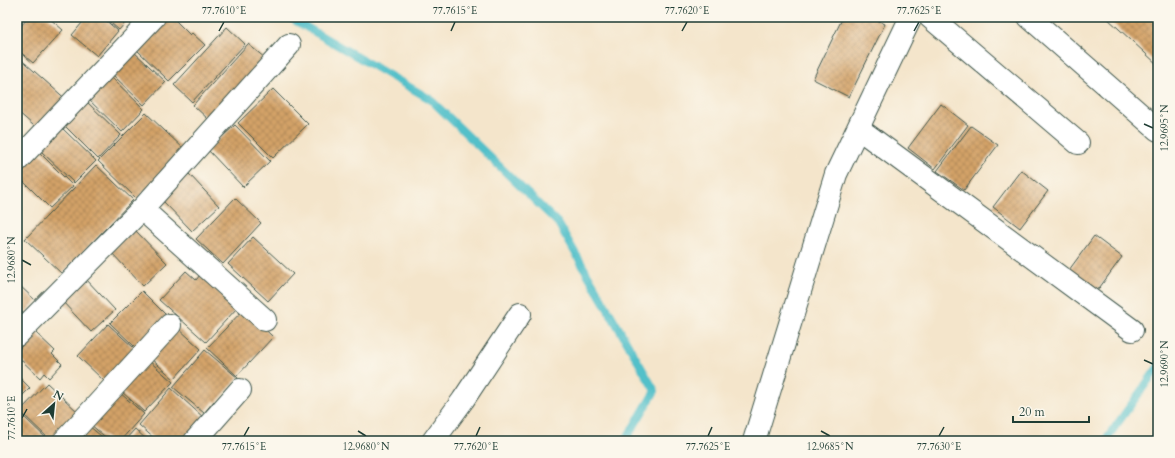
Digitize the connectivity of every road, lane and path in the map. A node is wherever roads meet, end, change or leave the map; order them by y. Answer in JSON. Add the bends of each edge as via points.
{"nodes":[{"id":1,"x":154,"y":17,"type":"edge"},
{"id":2,"x":910,"y":17,"type":"edge"},
{"id":3,"x":930,"y":17,"type":"edge"},
{"id":4,"x":1029,"y":17,"type":"edge"},
{"id":5,"x":289,"y":46,"type":"dead end"},
{"id":6,"x":859,"y":129,"type":"junction"},
{"id":7,"x":1158,"y":130,"type":"edge"},
{"id":8,"x":1078,"y":143,"type":"dead end"},
{"id":9,"x":17,"y":161,"type":"edge"},
{"id":10,"x":142,"y":209,"type":"junction"},
{"id":11,"x":520,"y":314,"type":"dead end"},
{"id":12,"x":266,"y":320,"type":"dead end"},
{"id":13,"x":170,"y":325,"type":"dead end"},
{"id":14,"x":1132,"y":330,"type":"dead end"},
{"id":15,"x":17,"y":335,"type":"edge"},
{"id":16,"x":240,"y":390,"type":"dead end"},
{"id":17,"x":64,"y":441,"type":"edge"},
{"id":18,"x":195,"y":441,"type":"edge"},
{"id":19,"x":433,"y":441,"type":"edge"},
{"id":20,"x":754,"y":441,"type":"edge"}],
"edges":[{"from":1,"to":9,"type":"street"},
{"from":2,"to":6,"type":"street"},
{"from":3,"to":8,"type":"street"},
{"from":4,"to":7,"type":"street"},
{"from":5,"to":10,"type":"street"},
{"from":6,"to":14,"type":"street"},
{"from":6,"to":20,"type":"street","via":[[836,174]]},
{"from":10,"to":12,"type":"street"},
{"from":10,"to":15,"type":"street"},
{"from":11,"to":19,"type":"street"},
{"from":13,"to":17,"type":"street"},
{"from":16,"to":18,"type":"street"}]}
